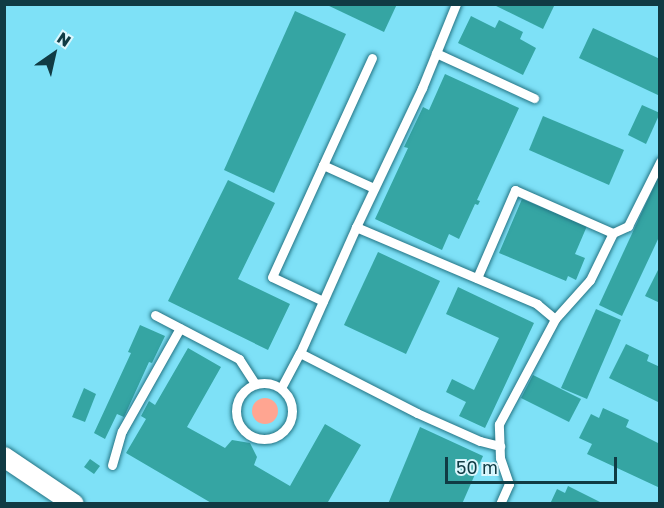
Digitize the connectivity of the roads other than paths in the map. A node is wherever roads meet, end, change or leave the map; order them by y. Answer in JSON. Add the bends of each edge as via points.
{"nodes":[{"id":1,"x":456,"y":4,"type":"edge"},
{"id":2,"x":436,"y":53,"type":"junction"},
{"id":3,"x":372,"y":58,"type":"dead end"},
{"id":4,"x":534,"y":98,"type":"dead end"},
{"id":5,"x":660,"y":162,"type":"edge"},
{"id":6,"x":323,"y":165,"type":"junction"},
{"id":7,"x":374,"y":188,"type":"junction"},
{"id":8,"x":356,"y":226,"type":"junction"},
{"id":9,"x":613,"y":233,"type":"junction"},
{"id":10,"x":477,"y":278,"type":"junction"},
{"id":11,"x":323,"y":301,"type":"junction"},
{"id":12,"x":155,"y":315,"type":"dead end"},
{"id":13,"x":555,"y":319,"type":"junction"},
{"id":14,"x":180,"y":328,"type":"junction"},
{"id":15,"x":300,"y":353,"type":"junction"},
{"id":16,"x":255,"y":384,"type":"junction"},
{"id":17,"x":281,"y":388,"type":"junction"},
{"id":18,"x":500,"y":446,"type":"junction"},
{"id":19,"x":4,"y":457,"type":"edge"},
{"id":20,"x":112,"y":465,"type":"dead end"},
{"id":21,"x":52,"y":497,"type":"edge"},
{"id":22,"x":74,"y":504,"type":"edge"},
{"id":23,"x":500,"y":504,"type":"edge"}],
"edges":[{"from":1,"to":2,"type":"lane"},
{"from":2,"to":4,"type":"lane"},
{"from":2,"to":7,"type":"lane"},
{"from":3,"to":6,"type":"lane"},
{"from":5,"to":9,"type":"lane","via":[[628,226]]},
{"from":6,"to":7,"type":"lane"},
{"from":6,"to":11,"type":"lane","via":[[272,277]]},
{"from":7,"to":8,"type":"lane"},
{"from":8,"to":10,"type":"lane"},
{"from":8,"to":11,"type":"lane"},
{"from":9,"to":10,"type":"lane","via":[[515,190]]},
{"from":9,"to":13,"type":"lane","via":[[590,280]]},
{"from":10,"to":13,"type":"lane","via":[[537,304]]},
{"from":11,"to":15,"type":"lane"},
{"from":12,"to":14,"type":"lane"},
{"from":13,"to":18,"type":"lane","via":[[499,424]]},
{"from":14,"to":16,"type":"lane","via":[[240,359]]},
{"from":14,"to":20,"type":"lane","via":[[122,431]]},
{"from":15,"to":17,"type":"lane"},
{"from":15,"to":18,"type":"lane","via":[[417,413]]},
{"from":16,"to":17,"type":"lane"},
{"from":16,"to":17,"type":"lane","via":[[243,392],[237,404],[237,417],[242,429],[260,438],[280,435],[289,425],[290,399]]},
{"from":18,"to":23,"type":"lane","via":[[509,484]]},
{"from":19,"to":21,"type":"street"},
{"from":21,"to":22,"type":"street"}]}
